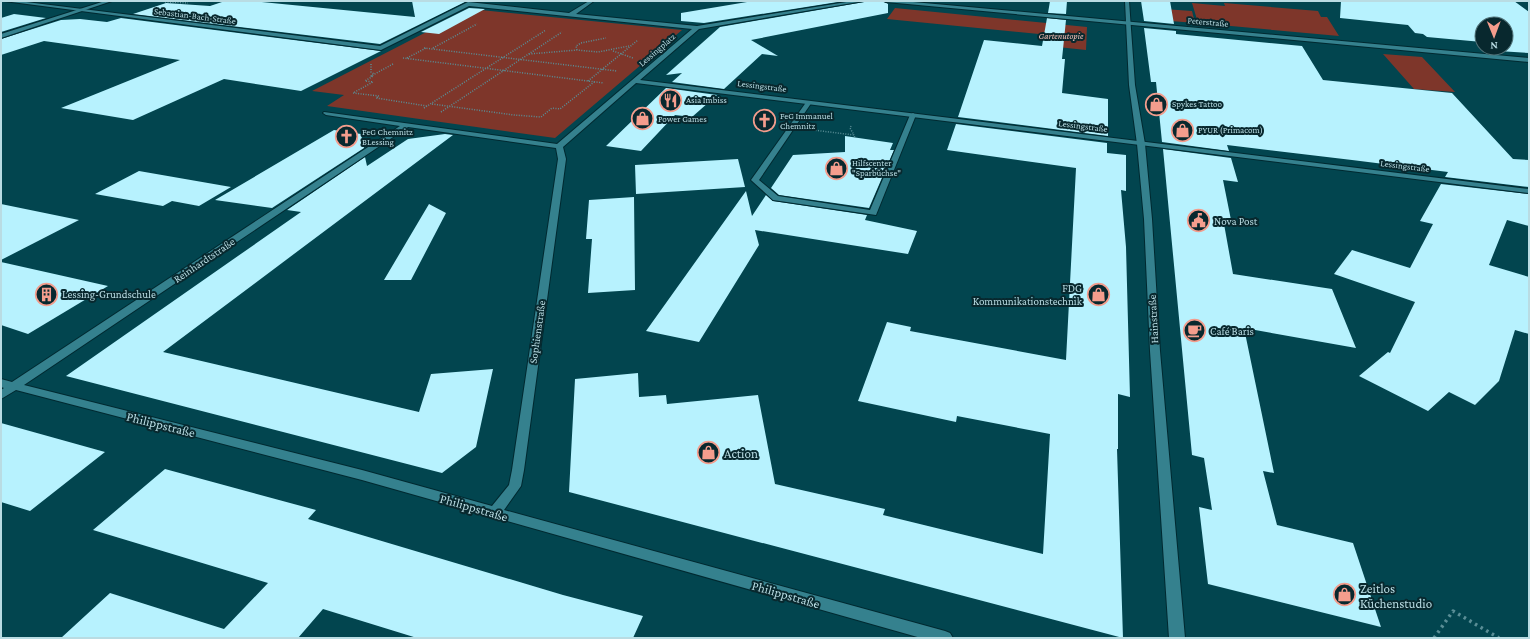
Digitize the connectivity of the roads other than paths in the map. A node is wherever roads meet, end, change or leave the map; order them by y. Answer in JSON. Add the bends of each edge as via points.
{"nodes":[{"id":1,"x":6,"y":1,"type":"edge"},
{"id":2,"x":110,"y":1,"type":"edge"},
{"id":3,"x":461,"y":1,"type":"edge"},
{"id":4,"x":592,"y":1,"type":"edge"},
{"id":5,"x":862,"y":1,"type":"edge"},
{"id":6,"x":886,"y":1,"type":"edge"},
{"id":7,"x":1126,"y":1,"type":"edge"},
{"id":8,"x":468,"y":4,"type":"junction"},
{"id":9,"x":80,"y":11,"type":"junction"},
{"id":10,"x":570,"y":15,"type":"junction"},
{"id":11,"x":1128,"y":24,"type":"junction"},
{"id":12,"x":696,"y":28,"type":"junction"},
{"id":13,"x":1,"y":36,"type":"edge"},
{"id":14,"x":1529,"y":60,"type":"edge"},
{"id":15,"x":635,"y":80,"type":"junction"},
{"id":16,"x":809,"y":102,"type":"junction"},
{"id":17,"x":326,"y":113,"type":"dead end"},
{"id":18,"x":913,"y":115,"type":"junction"},
{"id":19,"x":403,"y":124,"type":"junction"},
{"id":20,"x":1141,"y":144,"type":"junction"},
{"id":21,"x":559,"y":146,"type":"junction"},
{"id":22,"x":1529,"y":191,"type":"edge"},
{"id":23,"x":1,"y":383,"type":"edge"},
{"id":24,"x":14,"y":386,"type":"junction"},
{"id":25,"x":1,"y":395,"type":"edge"},
{"id":26,"x":495,"y":512,"type":"junction"},
{"id":27,"x":945,"y":638,"type":"edge"},
{"id":28,"x":1177,"y":638,"type":"edge"}],
"edges":[{"from":1,"to":9,"type":"street","name":"Sebastian-Bach-Straße"},
{"from":2,"to":9,"type":"street"},
{"from":3,"to":8,"type":"street","name":"Lessingplatz"},
{"from":4,"to":10,"type":"street"},
{"from":5,"to":12,"type":"street"},
{"from":6,"to":11,"type":"street","name":"Peterstraße"},
{"from":7,"to":11,"type":"street","name":"Hainstraße"},
{"from":8,"to":9,"type":"street","name":"Sebastian-Bach-Straße","via":[[381,48]]},
{"from":8,"to":10,"type":"street","name":"Lessingplatz"},
{"from":9,"to":13,"type":"street"},
{"from":10,"to":12,"type":"street","name":"Lessingplatz"},
{"from":11,"to":14,"type":"street","name":"Peterstraße"},
{"from":11,"to":20,"type":"street","name":"Hainstraße","via":[[1132,85]]},
{"from":12,"to":15,"type":"street","name":"Lessingplatz"},
{"from":15,"to":16,"type":"street","name":"Lessingstraße"},
{"from":15,"to":21,"type":"street","name":"Lessingplatz"},
{"from":16,"to":18,"type":"street","name":"Lessingstraße"},
{"from":16,"to":18,"type":"street","via":[[755,180],[776,198],[873,213]]},
{"from":17,"to":19,"type":"street"},
{"from":18,"to":20,"type":"street","name":"Lessingstraße"},
{"from":19,"to":21,"type":"street"},
{"from":19,"to":24,"type":"street","name":"Reinhardtstraße"},
{"from":20,"to":22,"type":"street","name":"Lessingstraße"},
{"from":20,"to":28,"type":"street","name":"Hainstraße"},
{"from":21,"to":26,"type":"street","name":"Sophienstraße","via":[[562,159],[518,470],[514,486]]},
{"from":23,"to":24,"type":"street","name":"Philippstraße"},
{"from":24,"to":25,"type":"street","name":"Reinhardtstraße"},
{"from":24,"to":26,"type":"street","name":"Philippstraße","via":[[362,475]]},
{"from":26,"to":27,"type":"street","name":"Philippstraße"}]}
